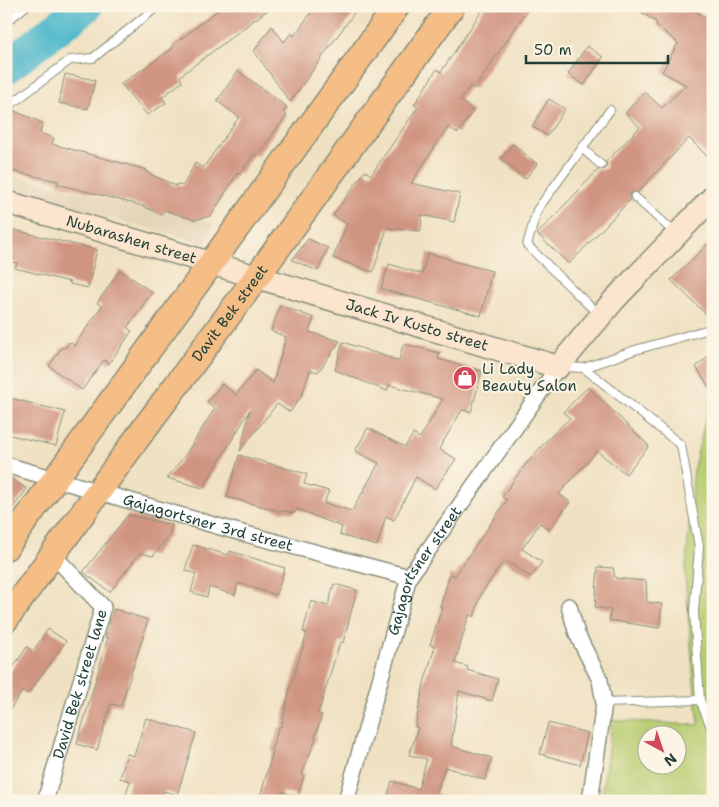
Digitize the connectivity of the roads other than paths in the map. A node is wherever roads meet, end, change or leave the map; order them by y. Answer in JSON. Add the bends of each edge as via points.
{"nodes":[{"id":1,"x":26,"y":6,"type":"edge"},
{"id":2,"x":158,"y":6,"type":"edge"},
{"id":3,"x":397,"y":6,"type":"edge"},
{"id":4,"x":452,"y":6,"type":"edge"},
{"id":5,"x":6,"y":22,"type":"edge"},
{"id":6,"x":6,"y":108,"type":"edge"},
{"id":7,"x":610,"y":110,"type":"dead end"},
{"id":8,"x":582,"y":148,"type":"junction"},
{"id":9,"x":601,"y":165,"type":"dead end"},
{"id":10,"x":635,"y":197,"type":"dead end"},
{"id":11,"x":713,"y":197,"type":"edge"},
{"id":12,"x":6,"y":202,"type":"edge"},
{"id":13,"x":677,"y":234,"type":"junction"},
{"id":14,"x":212,"y":264,"type":"junction"},
{"id":15,"x":256,"y":278,"type":"junction"},
{"id":16,"x":600,"y":316,"type":"junction"},
{"id":17,"x":713,"y":328,"type":"edge"},
{"id":18,"x":558,"y":367,"type":"junction"},
{"id":19,"x":584,"y":368,"type":"junction"},
{"id":20,"x":6,"y":465,"type":"edge"},
{"id":21,"x":55,"y":479,"type":"junction"},
{"id":22,"x":99,"y":492,"type":"junction"},
{"id":23,"x":6,"y":547,"type":"edge"},
{"id":24,"x":53,"y":555,"type":"junction"},
{"id":25,"x":409,"y":578,"type":"junction"},
{"id":26,"x":569,"y":606,"type":"dead end"},
{"id":27,"x":6,"y":619,"type":"edge"},
{"id":28,"x":700,"y":700,"type":"junction"},
{"id":29,"x":604,"y":704,"type":"junction"},
{"id":30,"x":713,"y":732,"type":"edge"},
{"id":31,"x":45,"y":801,"type":"edge"},
{"id":32,"x":346,"y":801,"type":"edge"},
{"id":33,"x":590,"y":801,"type":"edge"}],
"edges":[{"from":1,"to":5,"type":"lane"},
{"from":2,"to":6,"type":"lane","via":[[94,58],[70,60]]},
{"from":3,"to":14,"type":"main road"},
{"from":4,"to":15,"type":"main road","name":"Davit Bek street"},
{"from":7,"to":8,"type":"lane"},
{"from":8,"to":9,"type":"lane"},
{"from":8,"to":16,"type":"lane","via":[[537,210],[527,245]]},
{"from":10,"to":13,"type":"lane"},
{"from":11,"to":13,"type":"main road"},
{"from":12,"to":14,"type":"main road","name":"Nubarashen street"},
{"from":13,"to":16,"type":"main road"},
{"from":14,"to":15,"type":"main road","name":"Nubarashen street"},
{"from":14,"to":21,"type":"main road"},
{"from":15,"to":18,"type":"main road","name":"Jack Iv Kusto street"},
{"from":15,"to":22,"type":"main road","name":"Davit Bek street"},
{"from":16,"to":18,"type":"main road"},
{"from":17,"to":19,"type":"lane"},
{"from":18,"to":19,"type":"lane"},
{"from":18,"to":25,"type":"street","name":"Gajagortsner street"},
{"from":19,"to":28,"type":"lane","via":[[681,446],[699,546],[694,612]]},
{"from":20,"to":21,"type":"street","name":"Gajagortsner 3rd street"},
{"from":21,"to":22,"type":"street","name":"Gajagortsner 3rd street"},
{"from":21,"to":23,"type":"main road"},
{"from":22,"to":24,"type":"main road","name":"Davit Bek street"},
{"from":22,"to":25,"type":"street","name":"Gajagortsner 3rd street"},
{"from":24,"to":27,"type":"main road","name":"Davit Bek street"},
{"from":24,"to":31,"type":"street","name":"David Bek street lane","via":[[103,607]]},
{"from":25,"to":32,"type":"street","name":"Gajagortsner street"},
{"from":26,"to":29,"type":"street","via":[[577,634],[600,680]]},
{"from":28,"to":29,"type":"lane"},
{"from":28,"to":30,"type":"lane"},
{"from":29,"to":33,"type":"street"}]}
